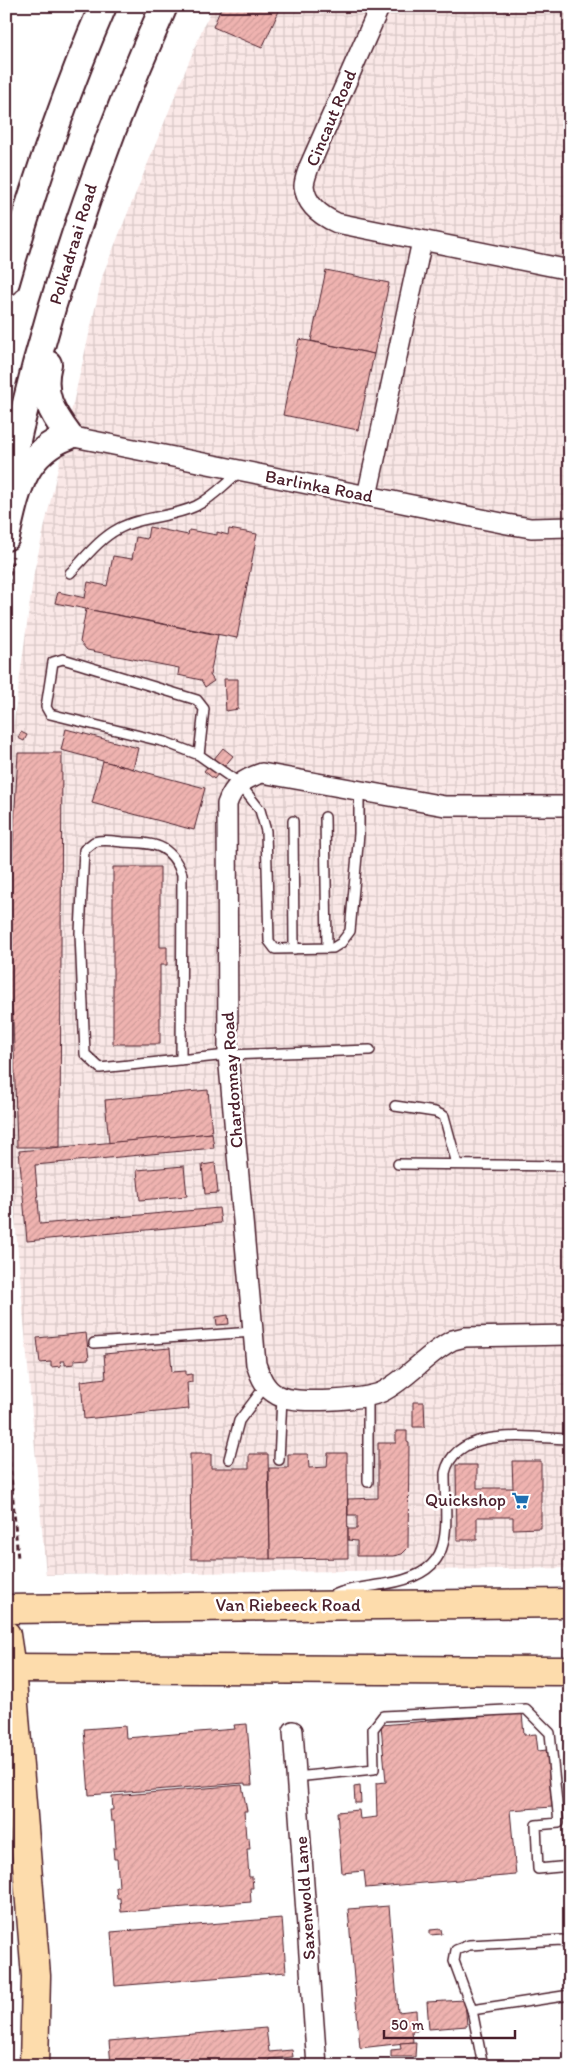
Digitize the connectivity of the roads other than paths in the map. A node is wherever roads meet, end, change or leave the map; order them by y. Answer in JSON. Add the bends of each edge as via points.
{"nodes":[{"id":1,"x":103,"y":6,"type":"edge"},
{"id":2,"x":164,"y":6,"type":"edge"},
{"id":3,"x":380,"y":6,"type":"edge"},
{"id":4,"x":422,"y":241,"type":"junction"},
{"id":5,"x":71,"y":244,"type":"junction"},
{"id":6,"x":570,"y":270,"type":"edge"},
{"id":7,"x":6,"y":282,"type":"edge"},
{"id":8,"x":68,"y":436,"type":"junction"},
{"id":9,"x":242,"y":471,"type":"junction"},
{"id":10,"x":6,"y":489,"type":"edge"},
{"id":11,"x":366,"y":496,"type":"junction"},
{"id":12,"x":570,"y":527,"type":"edge"},
{"id":13,"x":6,"y":537,"type":"edge"},
{"id":14,"x":70,"y":573,"type":"dead end"},
{"id":15,"x":199,"y":755,"type":"junction"},
{"id":16,"x":239,"y":783,"type":"junction"},
{"id":17,"x":359,"y":792,"type":"junction"},
{"id":18,"x":570,"y":806,"type":"edge"},
{"id":19,"x":325,"y":817,"type":"dead end"},
{"id":20,"x":293,"y":821,"type":"dead end"},
{"id":21,"x":327,"y":948,"type":"junction"},
{"id":22,"x":294,"y":949,"type":"junction"},
{"id":23,"x":370,"y":1050,"type":"dead end"},
{"id":24,"x":228,"y":1055,"type":"junction"},
{"id":25,"x":181,"y":1060,"type":"junction"},
{"id":26,"x":395,"y":1106,"type":"dead end"},
{"id":27,"x":398,"y":1164,"type":"dead end"},
{"id":28,"x":457,"y":1164,"type":"junction"},
{"id":29,"x":570,"y":1166,"type":"edge"},
{"id":30,"x":253,"y":1332,"type":"junction"},
{"id":31,"x":570,"y":1335,"type":"edge"},
{"id":32,"x":94,"y":1343,"type":"dead end"},
{"id":33,"x":266,"y":1385,"type":"junction"},
{"id":34,"x":368,"y":1397,"type":"junction"},
{"id":35,"x":282,"y":1398,"type":"junction"},
{"id":36,"x":570,"y":1439,"type":"edge"},
{"id":37,"x":229,"y":1459,"type":"dead end"},
{"id":38,"x":279,"y":1460,"type":"dead end"},
{"id":39,"x":368,"y":1482,"type":"dead end"},
{"id":40,"x":570,"y":1603,"type":"edge"},
{"id":41,"x":317,"y":1605,"type":"junction"},
{"id":42,"x":6,"y":1609,"type":"edge"},
{"id":43,"x":6,"y":1635,"type":"edge"},
{"id":44,"x":9,"y":1668,"type":"edge"},
{"id":45,"x":570,"y":1671,"type":"edge"},
{"id":46,"x":293,"y":1731,"type":"dead end"},
{"id":47,"x":296,"y":1777,"type":"junction"},
{"id":48,"x":570,"y":1866,"type":"edge"},
{"id":49,"x":570,"y":1948,"type":"edge"},
{"id":50,"x":570,"y":1995,"type":"edge"},
{"id":51,"x":472,"y":2010,"type":"junction"},
{"id":52,"x":34,"y":2066,"type":"edge"},
{"id":53,"x":317,"y":2066,"type":"edge"},
{"id":54,"x":483,"y":2066,"type":"edge"}],
"edges":[{"from":1,"to":7,"type":"main road","via":[[32,193]]},
{"from":2,"to":5,"type":"main road","name":"Polkadraai Road","via":[[108,138]]},
{"from":3,"to":4,"type":"street","name":"Cincaut Road","via":[[308,167],[304,186],[313,207],[324,218]]},
{"from":4,"to":6,"type":"street","name":"Cincaut Road"},
{"from":4,"to":11,"type":"street"},
{"from":5,"to":8,"type":"main road","via":[[66,295],[46,368],[45,385],[48,405]]},
{"from":5,"to":10,"type":"main road","name":"Polkadraai Road"},
{"from":8,"to":9,"type":"street","name":"Barlinka Road"},
{"from":8,"to":13,"type":"main road","via":[[44,448],[26,472],[18,488]]},
{"from":9,"to":11,"type":"street","name":"Barlinka Road"},
{"from":9,"to":14,"type":"lane","via":[[214,496],[196,506],[118,528],[98,543]]},
{"from":11,"to":12,"type":"street","name":"Barlinka Road","via":[[507,524]]},
{"from":15,"to":15,"type":"lane","via":[[204,709],[197,700],[63,660],[53,662],[46,707],[50,714],[165,742]]},
{"from":15,"to":16,"type":"lane"},
{"from":16,"to":17,"type":"street","via":[[262,773]]},
{"from":16,"to":22,"type":"lane","via":[[260,810],[266,831],[269,941],[275,950]]},
{"from":16,"to":24,"type":"street","name":"Chardonnay Road","via":[[226,804]]},
{"from":17,"to":18,"type":"street","via":[[445,806]]},
{"from":17,"to":21,"type":"lane","via":[[359,834],[350,931],[337,946]]},
{"from":19,"to":21,"type":"lane"},
{"from":20,"to":22,"type":"lane"},
{"from":21,"to":22,"type":"lane"},
{"from":23,"to":24,"type":"lane"},
{"from":24,"to":25,"type":"lane"},
{"from":24,"to":30,"type":"street","name":"Chardonnay Road"},
{"from":25,"to":25,"type":"lane","via":[[182,874],[174,856],[154,844],[94,842],[84,850],[80,924],[85,1054],[100,1068]]},
{"from":26,"to":28,"type":"lane","via":[[444,1116]]},
{"from":27,"to":28,"type":"lane"},
{"from":28,"to":29,"type":"lane"},
{"from":30,"to":32,"type":"lane"},
{"from":30,"to":33,"type":"street","name":"Chardonnay Road","via":[[256,1364]]},
{"from":31,"to":34,"type":"street","via":[[453,1340],[388,1388]]},
{"from":33,"to":35,"type":"street","name":"Chardonnay Road"},
{"from":33,"to":37,"type":"lane","via":[[239,1420]]},
{"from":34,"to":35,"type":"street"},
{"from":34,"to":39,"type":"lane"},
{"from":35,"to":38,"type":"lane"},
{"from":36,"to":41,"type":"lane","via":[[496,1436],[466,1446],[448,1463],[446,1530],[434,1565],[404,1582],[344,1591]]},
{"from":40,"to":41,"type":"main road","name":"Van Riebeeck Road"},
{"from":41,"to":42,"type":"main road","name":"Van Riebeeck Road"},
{"from":43,"to":44,"type":"main road"},
{"from":44,"to":45,"type":"main road"},
{"from":44,"to":52,"type":"main road","via":[[36,1976]]},
{"from":46,"to":47,"type":"street","name":"Saxenwold Lane"},
{"from":47,"to":48,"type":"lane","via":[[374,1769],[373,1729],[384,1716],[526,1709],[550,1733],[557,1790],[559,1823],[536,1825],[538,1869]]},
{"from":47,"to":53,"type":"street","name":"Saxenwold Lane"},
{"from":49,"to":51,"type":"lane","via":[[562,1940],[469,1945],[456,1950],[454,1961]]},
{"from":50,"to":51,"type":"lane"},
{"from":51,"to":54,"type":"lane"}]}
